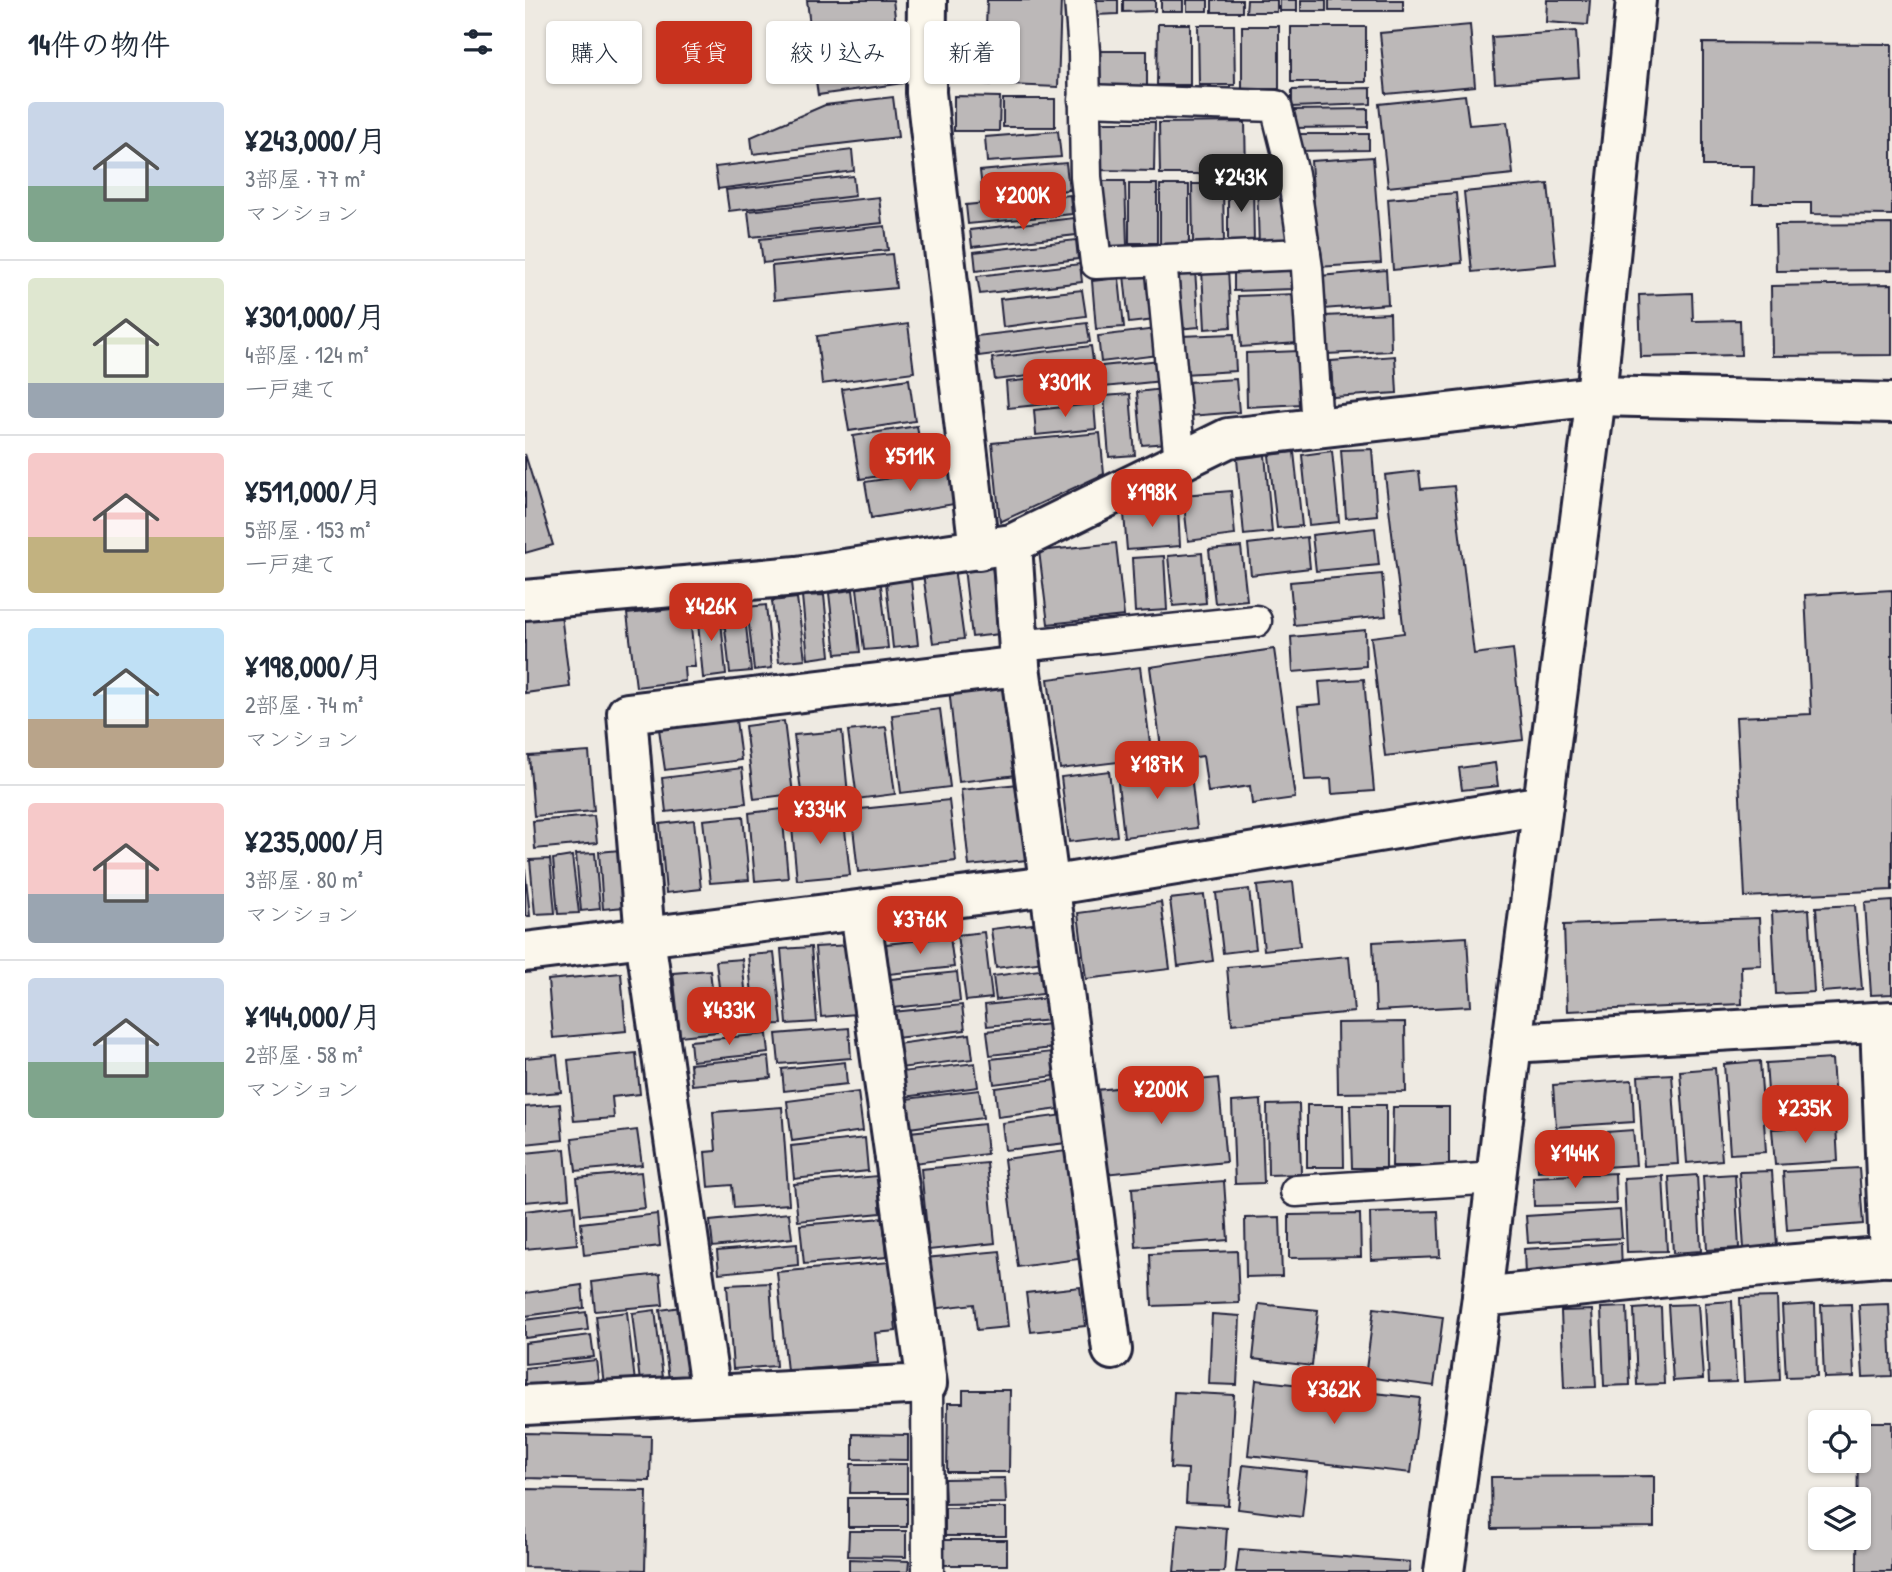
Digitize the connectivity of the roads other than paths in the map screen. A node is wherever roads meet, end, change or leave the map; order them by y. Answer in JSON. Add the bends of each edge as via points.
{"nodes":[{"id":1,"x":927,"y":0,"type":"edge"},
{"id":2,"x":1080,"y":0,"type":"edge"},
{"id":3,"x":1636,"y":0,"type":"edge"},
{"id":4,"x":1084,"y":100,"type":"junction"},
{"id":5,"x":1305,"y":254,"type":"junction"},
{"id":6,"x":1161,"y":261,"type":"junction"},
{"id":7,"x":1596,"y":396,"type":"junction"},
{"id":8,"x":1892,"y":403,"type":"edge"},
{"id":9,"x":1317,"y":428,"type":"junction"},
{"id":10,"x":1180,"y":462,"type":"junction"},
{"id":11,"x":995,"y":547,"type":"junction"},
{"id":12,"x":525,"y":600,"type":"edge"},
{"id":13,"x":1256,"y":621,"type":"dead end"},
{"id":14,"x":1020,"y":656,"type":"junction"},
{"id":15,"x":1543,"y":805,"type":"junction"},
{"id":16,"x":1048,"y":887,"type":"junction"},
{"id":17,"x":860,"y":911,"type":"junction"},
{"id":18,"x":645,"y":938,"type":"junction"},
{"id":19,"x":525,"y":952,"type":"edge"},
{"id":20,"x":1886,"y":1022,"type":"edge"},
{"id":21,"x":1512,"y":1043,"type":"junction"},
{"id":22,"x":1496,"y":1178,"type":"junction"},
{"id":23,"x":1296,"y":1191,"type":"dead end"},
{"id":24,"x":1891,"y":1257,"type":"edge"},
{"id":25,"x":1482,"y":1297,"type":"junction"},
{"id":26,"x":1112,"y":1350,"type":"dead end"},
{"id":27,"x":927,"y":1384,"type":"junction"},
{"id":28,"x":711,"y":1395,"type":"junction"},
{"id":29,"x":525,"y":1405,"type":"edge"},
{"id":30,"x":928,"y":1572,"type":"edge"},
{"id":31,"x":1444,"y":1572,"type":"edge"}],
"edges":[{"from":1,"to":11,"type":"street","via":[[926,93]]},
{"from":2,"to":4,"type":"lane"},
{"from":3,"to":7,"type":"street"},
{"from":4,"to":5,"type":"lane","via":[[1276,106],[1293,174]]},
{"from":4,"to":6,"type":"lane","via":[[1086,177],[1097,262]]},
{"from":5,"to":6,"type":"lane"},
{"from":5,"to":9,"type":"lane"},
{"from":6,"to":10,"type":"lane"},
{"from":7,"to":8,"type":"street"},
{"from":7,"to":9,"type":"street"},
{"from":7,"to":15,"type":"street"},
{"from":9,"to":10,"type":"street","via":[[1229,438]]},
{"from":10,"to":11,"type":"street"},
{"from":11,"to":12,"type":"street","via":[[797,576]]},
{"from":11,"to":14,"type":"street"},
{"from":13,"to":14,"type":"lane"},
{"from":14,"to":16,"type":"street"},
{"from":14,"to":18,"type":"street","via":[[627,713]]},
{"from":15,"to":16,"type":"street"},
{"from":15,"to":21,"type":"street"},
{"from":16,"to":17,"type":"street"},
{"from":16,"to":26,"type":"street"},
{"from":17,"to":18,"type":"street"},
{"from":17,"to":27,"type":"street"},
{"from":18,"to":19,"type":"street"},
{"from":18,"to":28,"type":"street"},
{"from":20,"to":21,"type":"street"},
{"from":20,"to":24,"type":"street"},
{"from":21,"to":22,"type":"street"},
{"from":22,"to":23,"type":"lane"},
{"from":22,"to":25,"type":"street"},
{"from":24,"to":25,"type":"street"},
{"from":25,"to":31,"type":"street"},
{"from":27,"to":28,"type":"street"},
{"from":27,"to":30,"type":"lane"},
{"from":28,"to":29,"type":"street"}]}
